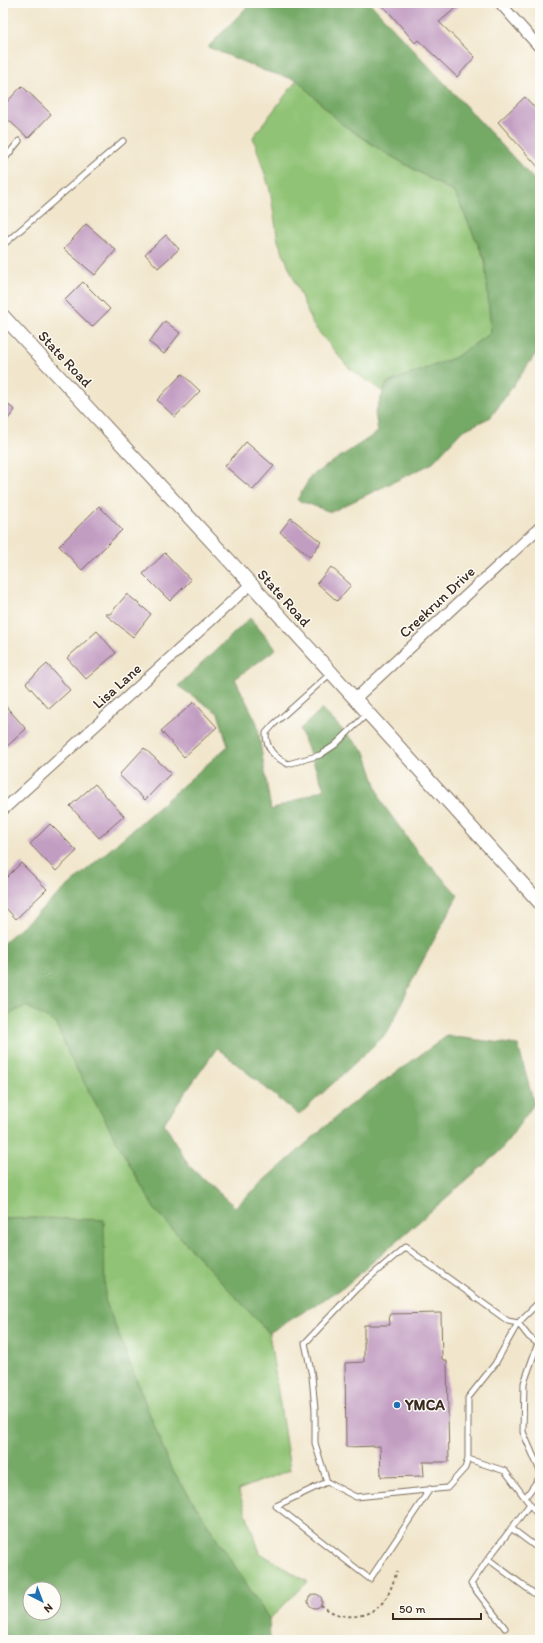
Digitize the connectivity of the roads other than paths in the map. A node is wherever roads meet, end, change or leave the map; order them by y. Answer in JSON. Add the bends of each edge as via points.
{"nodes":[{"id":1,"x":500,"y":3,"type":"edge"},
{"id":2,"x":540,"y":48,"type":"edge"},
{"id":3,"x":19,"y":141,"type":"dead end"},
{"id":4,"x":123,"y":141,"type":"dead end"},
{"id":5,"x":3,"y":161,"type":"edge"},
{"id":6,"x":3,"y":246,"type":"edge"},
{"id":7,"x":3,"y":316,"type":"edge"},
{"id":8,"x":540,"y":527,"type":"edge"},
{"id":9,"x":251,"y":584,"type":"junction"},
{"id":10,"x":331,"y":673,"type":"junction"},
{"id":11,"x":355,"y":699,"type":"junction"},
{"id":12,"x":368,"y":714,"type":"junction"},
{"id":13,"x":3,"y":810,"type":"edge"},
{"id":14,"x":540,"y":903,"type":"edge"},
{"id":15,"x":540,"y":1301,"type":"edge"},
{"id":16,"x":518,"y":1323,"type":"junction"},
{"id":17,"x":539,"y":1344,"type":"edge"},
{"id":18,"x":468,"y":1459,"type":"junction"},
{"id":19,"x":540,"y":1471,"type":"edge"},
{"id":20,"x":540,"y":1477,"type":"edge"},
{"id":21,"x":327,"y":1482,"type":"junction"},
{"id":22,"x":430,"y":1489,"type":"junction"},
{"id":23,"x":525,"y":1498,"type":"junction"},
{"id":24,"x":530,"y":1504,"type":"junction"},
{"id":25,"x":540,"y":1518,"type":"edge"},
{"id":26,"x":511,"y":1528,"type":"junction"},
{"id":27,"x":540,"y":1550,"type":"edge"},
{"id":28,"x":488,"y":1559,"type":"junction"},
{"id":29,"x":540,"y":1598,"type":"edge"},
{"id":30,"x":505,"y":1628,"type":"dead end"}],
"edges":[{"from":1,"to":2,"type":"street"},
{"from":3,"to":5,"type":"lane"},
{"from":4,"to":6,"type":"lane"},
{"from":7,"to":9,"type":"main road","name":"State Road"},
{"from":8,"to":11,"type":"street","name":"Creekrun Drive"},
{"from":9,"to":10,"type":"main road","name":"State Road"},
{"from":9,"to":13,"type":"street","name":"Lisa Lane"},
{"from":10,"to":11,"type":"main road","name":"State Road"},
{"from":10,"to":12,"type":"lane","via":[[266,733],[268,748],[277,758],[288,764],[320,755],[335,745]]},
{"from":11,"to":12,"type":"main road","name":"State Road"},
{"from":12,"to":14,"type":"main road","name":"State Road"},
{"from":15,"to":16,"type":"lane"},
{"from":16,"to":17,"type":"lane","via":[[529,1337]]},
{"from":16,"to":18,"type":"lane","via":[[495,1364],[468,1398]]},
{"from":16,"to":21,"type":"lane","via":[[508,1321],[405,1247],[356,1289],[305,1343],[312,1376],[315,1443]]},
{"from":17,"to":19,"type":"lane","via":[[524,1383],[523,1432]]},
{"from":18,"to":22,"type":"lane","via":[[465,1468],[447,1488]]},
{"from":18,"to":23,"type":"lane","via":[[505,1471]]},
{"from":20,"to":23,"type":"lane"},
{"from":21,"to":22,"type":"lane","via":[[356,1497]]},
{"from":21,"to":22,"type":"lane","via":[[276,1506],[370,1579]]},
{"from":23,"to":24,"type":"lane"},
{"from":24,"to":25,"type":"lane"},
{"from":24,"to":26,"type":"lane"},
{"from":26,"to":27,"type":"lane"},
{"from":26,"to":28,"type":"lane"},
{"from":28,"to":29,"type":"lane"},
{"from":28,"to":30,"type":"lane","via":[[471,1584]]}]}
